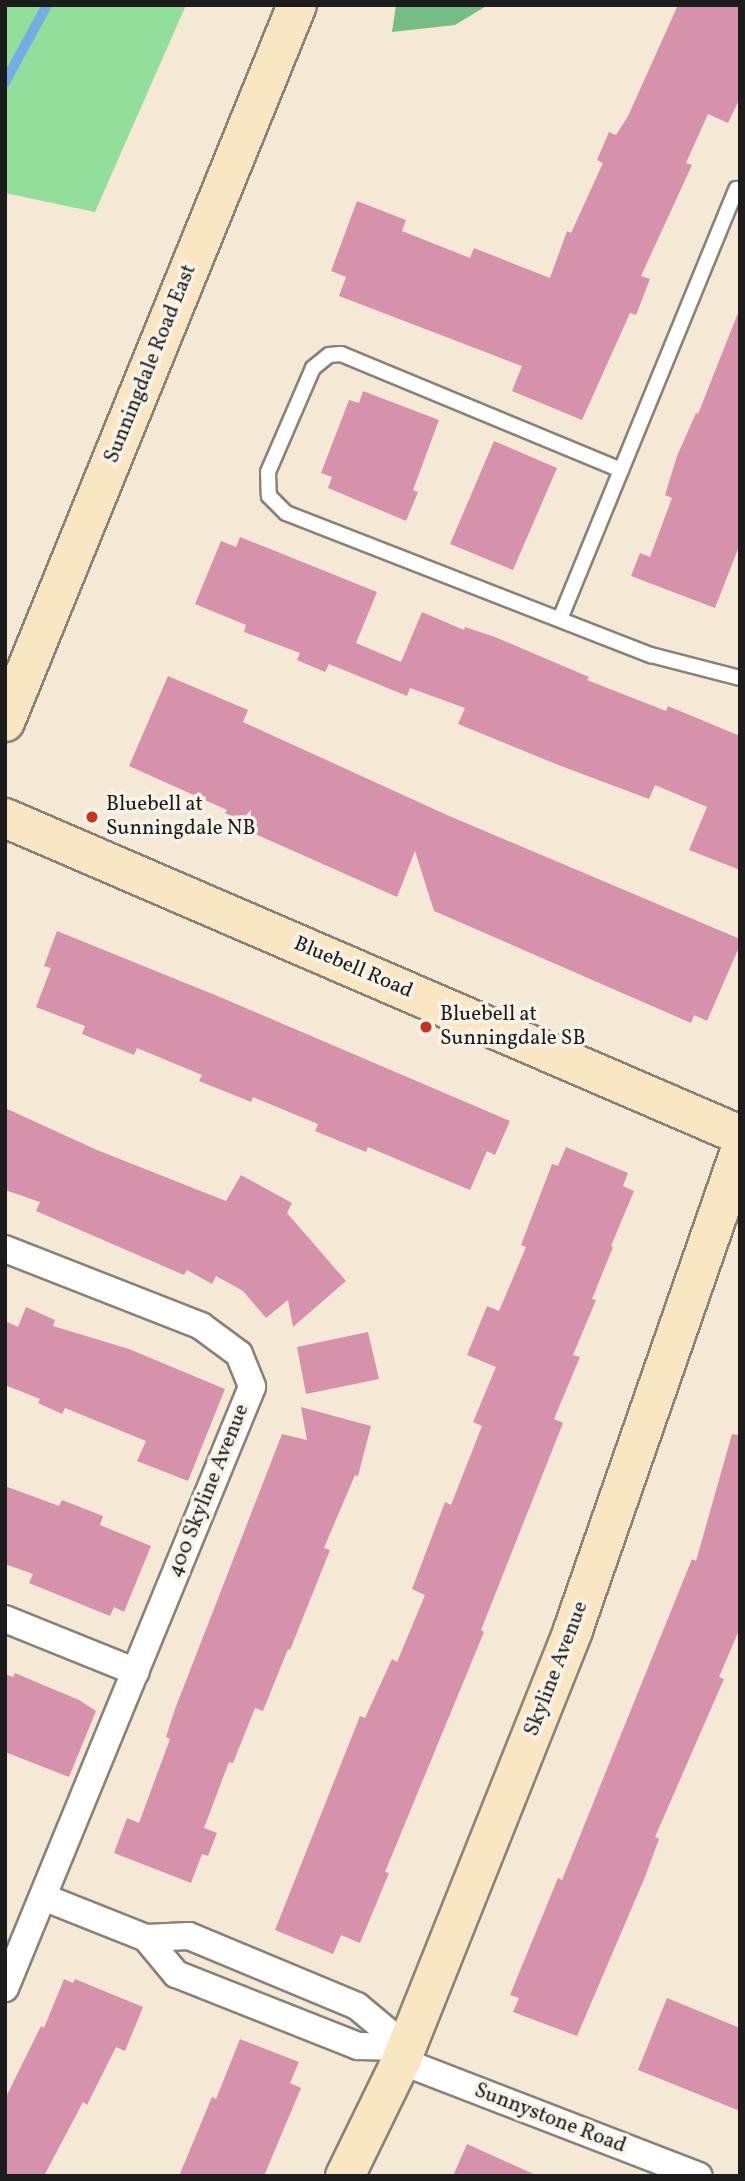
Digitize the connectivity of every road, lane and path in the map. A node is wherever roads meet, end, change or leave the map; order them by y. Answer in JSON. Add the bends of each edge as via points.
{"nodes":[{"id":1,"x":298,"y":5,"type":"edge"},
{"id":2,"x":736,"y":189,"type":"dead end"},
{"id":3,"x":621,"y":470,"type":"junction"},
{"id":4,"x":560,"y":619,"type":"junction"},
{"id":5,"x":740,"y":678,"type":"edge"},
{"id":6,"x":5,"y":722,"type":"edge"},
{"id":7,"x":5,"y":818,"type":"edge"},
{"id":8,"x":740,"y":1135,"type":"edge"},
{"id":9,"x":740,"y":1152,"type":"edge"},
{"id":10,"x":5,"y":1249,"type":"edge"},
{"id":11,"x":5,"y":1619,"type":"edge"},
{"id":12,"x":136,"y":1672,"type":"junction"},
{"id":13,"x":43,"y":1897,"type":"junction"},
{"id":14,"x":146,"y":1938,"type":"junction"},
{"id":15,"x":5,"y":1988,"type":"edge"},
{"id":16,"x":404,"y":2054,"type":"junction"},
{"id":17,"x":345,"y":2176,"type":"edge"},
{"id":18,"x":699,"y":2176,"type":"edge"}],
"edges":[{"from":1,"to":6,"type":"street","name":"Sunningdale Road East"},
{"from":2,"to":3,"type":"lane"},
{"from":3,"to":4,"type":"lane"},
{"from":3,"to":4,"type":"lane","via":[[341,354],[329,355],[313,368],[268,472],[269,496],[286,513]]},
{"from":4,"to":5,"type":"lane","via":[[651,655]]},
{"from":7,"to":8,"type":"street","name":"Bluebell Road"},
{"from":9,"to":16,"type":"street","name":"Skyline Avenue","via":[[573,1630]]},
{"from":10,"to":12,"type":"street","name":"400 Skyline Avenue","via":[[201,1326],[239,1354],[251,1387]]},
{"from":11,"to":12,"type":"street"},
{"from":12,"to":13,"type":"street","name":"400 Skyline Avenue"},
{"from":13,"to":14,"type":"street"},
{"from":13,"to":15,"type":"street","name":"400 Skyline Avenue"},
{"from":14,"to":16,"type":"street","via":[[176,1975],[359,2046]]},
{"from":14,"to":16,"type":"street","via":[[189,1936],[357,2006]]},
{"from":16,"to":17,"type":"street","name":"Skyline Avenue"},
{"from":16,"to":18,"type":"street","name":"Sunnystone Road"}]}
